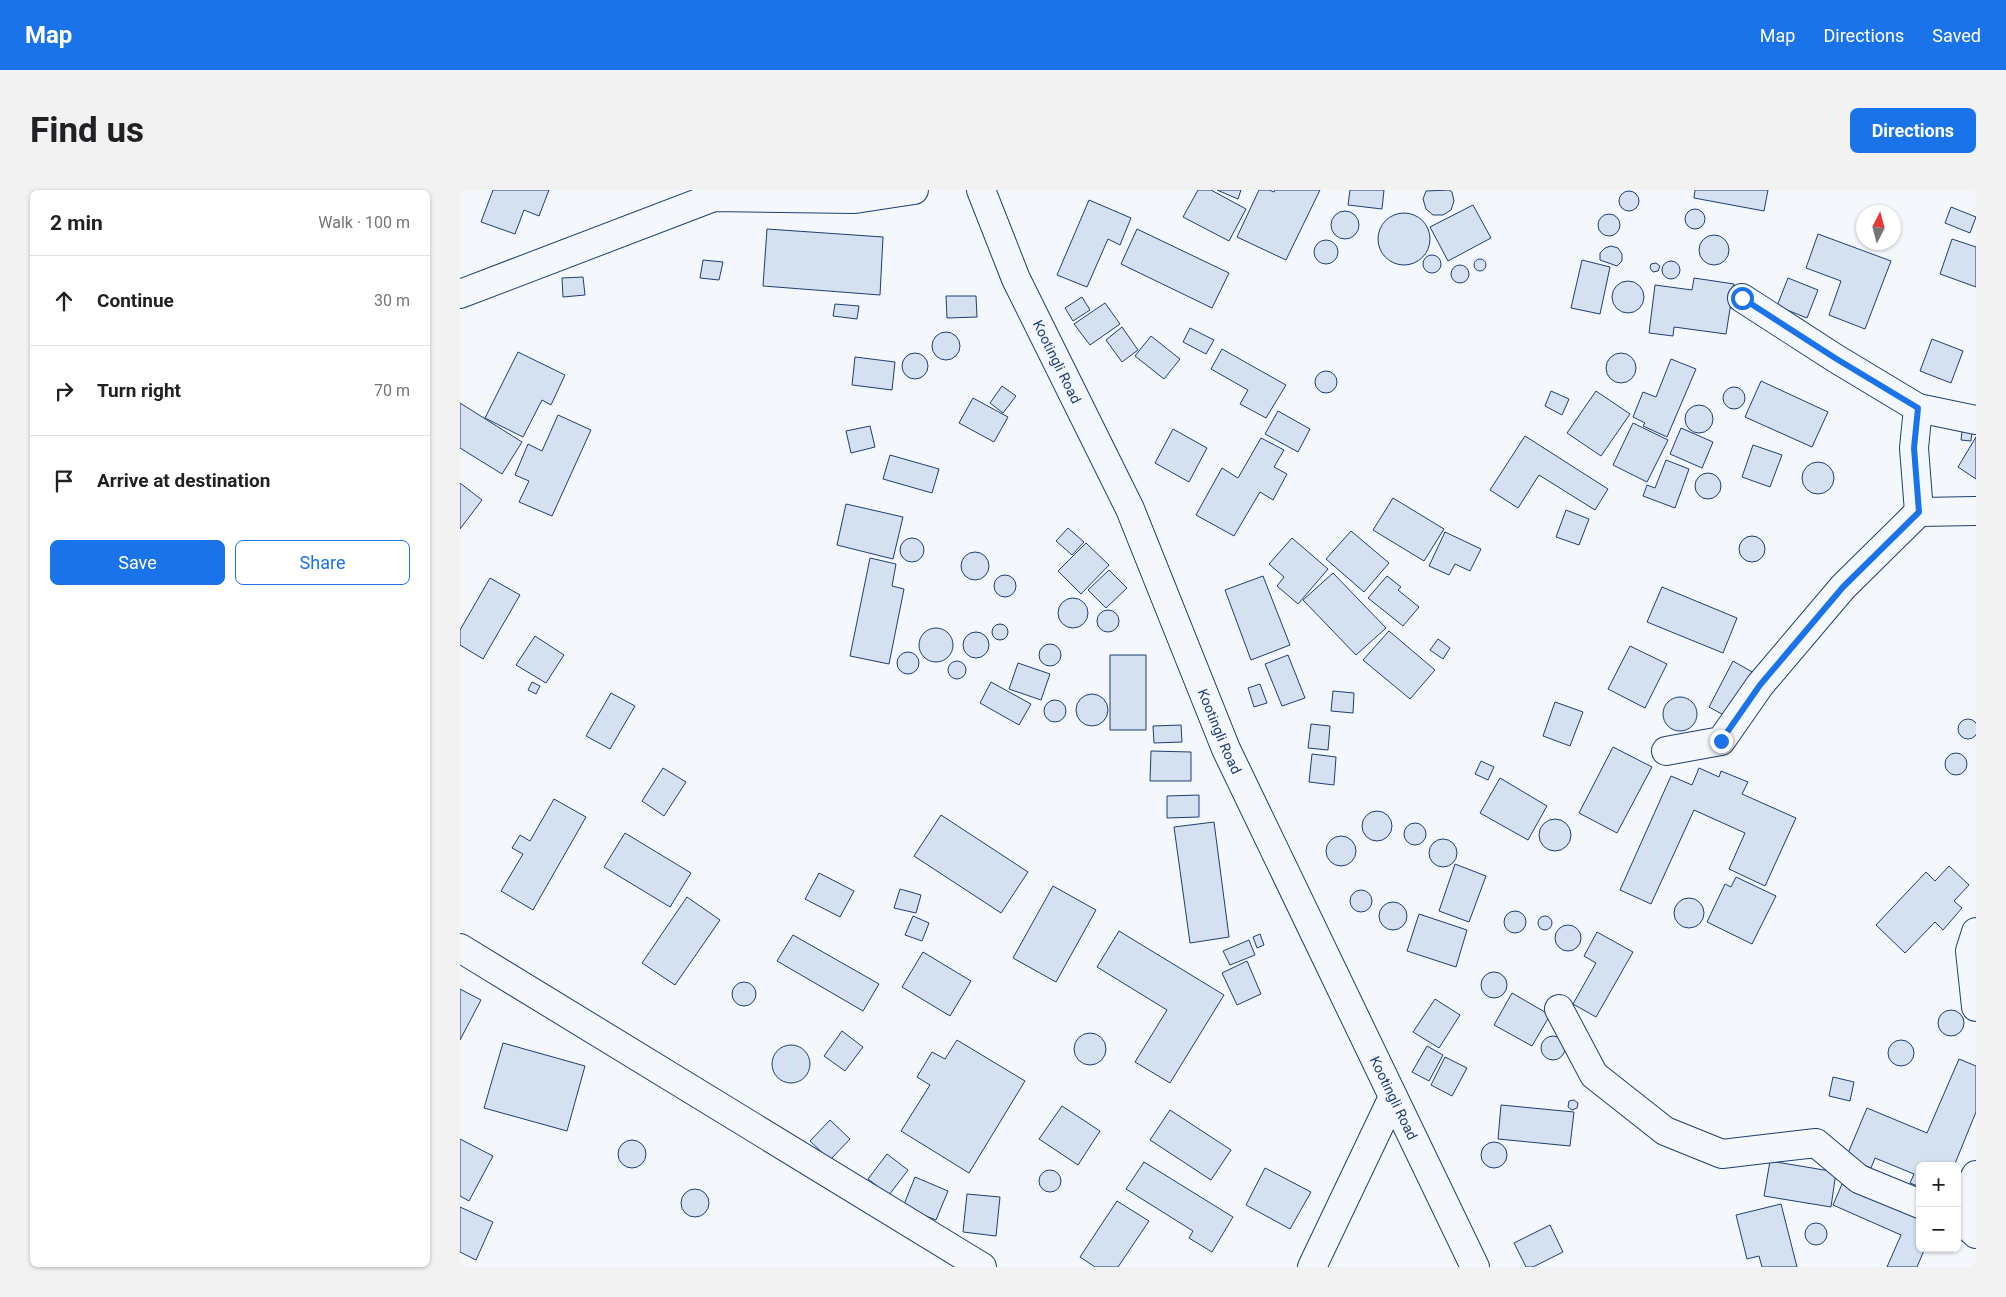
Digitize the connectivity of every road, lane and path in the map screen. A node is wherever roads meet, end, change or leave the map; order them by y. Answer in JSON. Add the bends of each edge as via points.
{"nodes":[{"id":1,"x":914,"y":190,"type":"edge"},
{"id":2,"x":981,"y":190,"type":"edge"},
{"id":3,"x":460,"y":294,"type":"edge"},
{"id":4,"x":1742,"y":298,"type":"dead end"},
{"id":5,"x":1918,"y":408,"type":"junction"},
{"id":6,"x":1976,"y":420,"type":"edge"},
{"id":7,"x":1976,"y":511,"type":"edge"},
{"id":8,"x":1919,"y":512,"type":"junction"},
{"id":9,"x":1666,"y":751,"type":"dead end"},
{"id":10,"x":1976,"y":932,"type":"edge"},
{"id":11,"x":460,"y":948,"type":"edge"},
{"id":12,"x":1976,"y":1007,"type":"edge"},
{"id":13,"x":1559,"y":1009,"type":"dead end"},
{"id":14,"x":1394,"y":1097,"type":"junction"},
{"id":15,"x":1976,"y":1175,"type":"edge"},
{"id":16,"x":1916,"y":1202,"type":"edge"},
{"id":17,"x":1965,"y":1225,"type":"edge"},
{"id":18,"x":982,"y":1267,"type":"edge"},
{"id":19,"x":1312,"y":1267,"type":"edge"},
{"id":20,"x":1475,"y":1267,"type":"edge"}],
"edges":[{"from":1,"to":3,"type":"street","via":[[855,199],[714,198]]},
{"from":2,"to":14,"type":"street","name":"Kootingli Road","via":[[1016,279],[1130,509],[1226,749]]},
{"from":4,"to":5,"type":"street"},
{"from":5,"to":6,"type":"street"},
{"from":5,"to":8,"type":"street","via":[[1914,448]]},
{"from":7,"to":8,"type":"street"},
{"from":8,"to":9,"type":"street","via":[[1843,587],[1760,685],[1721,741]]},
{"from":10,"to":12,"type":"street","via":[[1970,951]]},
{"from":11,"to":18,"type":"street"},
{"from":13,"to":16,"type":"street","via":[[1594,1075],[1665,1131],[1722,1154],[1816,1143],[1858,1179]]},
{"from":14,"to":19,"type":"street"},
{"from":14,"to":20,"type":"street","name":"Kootingli Road"},
{"from":15,"to":17,"type":"street","via":[[1971,1184]]}]}
